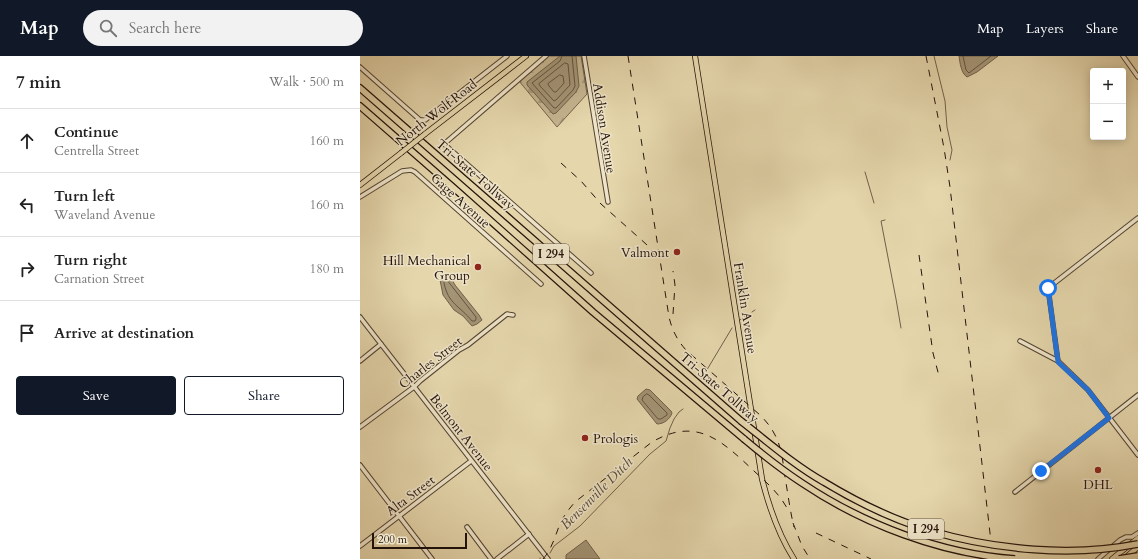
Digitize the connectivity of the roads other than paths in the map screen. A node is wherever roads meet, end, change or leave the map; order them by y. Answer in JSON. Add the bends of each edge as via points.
{"nodes":[{"id":1,"x":507,"y":56,"type":"edge"},
{"id":2,"x":526,"y":56,"type":"edge"},
{"id":3,"x":546,"y":56,"type":"edge"},
{"id":4,"x":584,"y":56,"type":"edge"},
{"id":5,"x":695,"y":56,"type":"edge"},
{"id":6,"x":1123,"y":56,"type":"edge"},
{"id":7,"x":360,"y":67,"type":"edge"},
{"id":8,"x":1138,"y":77,"type":"edge"},
{"id":9,"x":360,"y":88,"type":"edge"},
{"id":10,"x":360,"y":106,"type":"edge"},
{"id":11,"x":360,"y":186,"type":"edge"},
{"id":12,"x":360,"y":197,"type":"edge"},
{"id":13,"x":608,"y":202,"type":"dead end"},
{"id":14,"x":1138,"y":218,"type":"edge"},
{"id":15,"x":591,"y":273,"type":"dead end"},
{"id":16,"x":541,"y":284,"type":"dead end"},
{"id":17,"x":513,"y":314,"type":"dead end"},
{"id":18,"x":360,"y":317,"type":"edge"},
{"id":19,"x":1020,"y":341,"type":"dead end"},
{"id":20,"x":382,"y":344,"type":"junction"},
{"id":21,"x":360,"y":361,"type":"edge"},
{"id":22,"x":1058,"y":362,"type":"junction"},
{"id":23,"x":414,"y":387,"type":"junction"},
{"id":24,"x":1138,"y":395,"type":"edge"},
{"id":25,"x":1109,"y":418,"type":"junction"},
{"id":26,"x":360,"y":427,"type":"edge"},
{"id":27,"x":1138,"y":455,"type":"edge"},
{"id":28,"x":471,"y":461,"type":"junction"},
{"id":29,"x":360,"y":465,"type":"edge"},
{"id":30,"x":1015,"y":492,"type":"dead end"},
{"id":31,"x":399,"y":516,"type":"junction"},
{"id":32,"x":467,"y":527,"type":"dead end"},
{"id":33,"x":1138,"y":533,"type":"edge"},
{"id":34,"x":529,"y":534,"type":"junction"},
{"id":35,"x":1138,"y":538,"type":"edge"},
{"id":36,"x":1120,"y":540,"type":"junction"},
{"id":37,"x":1135,"y":544,"type":"edge"},
{"id":38,"x":360,"y":546,"type":"edge"},
{"id":39,"x":1138,"y":547,"type":"edge"},
{"id":40,"x":1138,"y":556,"type":"edge"},
{"id":41,"x":432,"y":559,"type":"edge"},
{"id":42,"x":491,"y":559,"type":"edge"},
{"id":43,"x":497,"y":559,"type":"edge"},
{"id":44,"x":548,"y":559,"type":"edge"},
{"id":45,"x":794,"y":559,"type":"edge"},
{"id":46,"x":1015,"y":559,"type":"edge"},
{"id":47,"x":1098,"y":559,"type":"edge"},
{"id":48,"x":1112,"y":559,"type":"edge"},
{"id":49,"x":1119,"y":559,"type":"edge"},
{"id":50,"x":1123,"y":559,"type":"edge"}],
"edges":[{"from":1,"to":7,"type":"street","via":[[425,120],[420,120]]},
{"from":2,"to":11,"type":"main road","name":"North Wolf Road","bridge":true},
{"from":3,"to":15,"type":"street","via":[[444,144]]},
{"from":4,"to":13,"type":"street","name":"Addison Avenue"},
{"from":5,"to":45,"type":"main road","name":"Franklin Avenue","via":[[762,479],[778,531]]},
{"from":6,"to":8,"type":"street"},
{"from":9,"to":37,"type":"highway","name":"Tri-State Tollway","number":"I 294","bridge":true,"via":[[742,421],[822,482],[889,516],[931,531],[989,544],[1079,550]]},
{"from":10,"to":46,"type":"highway","name":"Tri-State Tollway","number":"I 294","bridge":true,"via":[[593,312],[744,439],[803,484],[840,506],[897,532],[961,551]]},
{"from":12,"to":16,"type":"street","name":"Gage Avenue","via":[[402,171],[415,172]]},
{"from":14,"to":22,"type":"street","via":[[1048,288]]},
{"from":17,"to":23,"type":"street","name":"Charles Street","via":[[507,314]]},
{"from":18,"to":20,"type":"street","name":"Belmont Avenue"},
{"from":19,"to":22,"type":"street"},
{"from":20,"to":21,"type":"street"},
{"from":20,"to":23,"type":"street","name":"Belmont Avenue"},
{"from":22,"to":25,"type":"street","via":[[1088,390]]},
{"from":23,"to":26,"type":"street","name":"Charles Street"},
{"from":23,"to":28,"type":"street","name":"Belmont Avenue"},
{"from":24,"to":25,"type":"street"},
{"from":25,"to":27,"type":"street"},
{"from":25,"to":30,"type":"street"},
{"from":28,"to":31,"type":"street","name":"Alta Street"},
{"from":28,"to":34,"type":"street","name":"Belmont Avenue"},
{"from":29,"to":31,"type":"street"},
{"from":31,"to":38,"type":"street","name":"Alta Street"},
{"from":31,"to":41,"type":"street"},
{"from":32,"to":42,"type":"street"},
{"from":33,"to":36,"type":"street"},
{"from":34,"to":43,"type":"street"},
{"from":34,"to":44,"type":"street","name":"Belmont Avenue"},
{"from":35,"to":37,"type":"main road"},
{"from":36,"to":37,"type":"street","via":[[1127,539]]},
{"from":36,"to":47,"type":"street"},
{"from":37,"to":48,"type":"main road"},
{"from":39,"to":50,"type":"main road"},
{"from":40,"to":49,"type":"highway","bridge":true}]}
